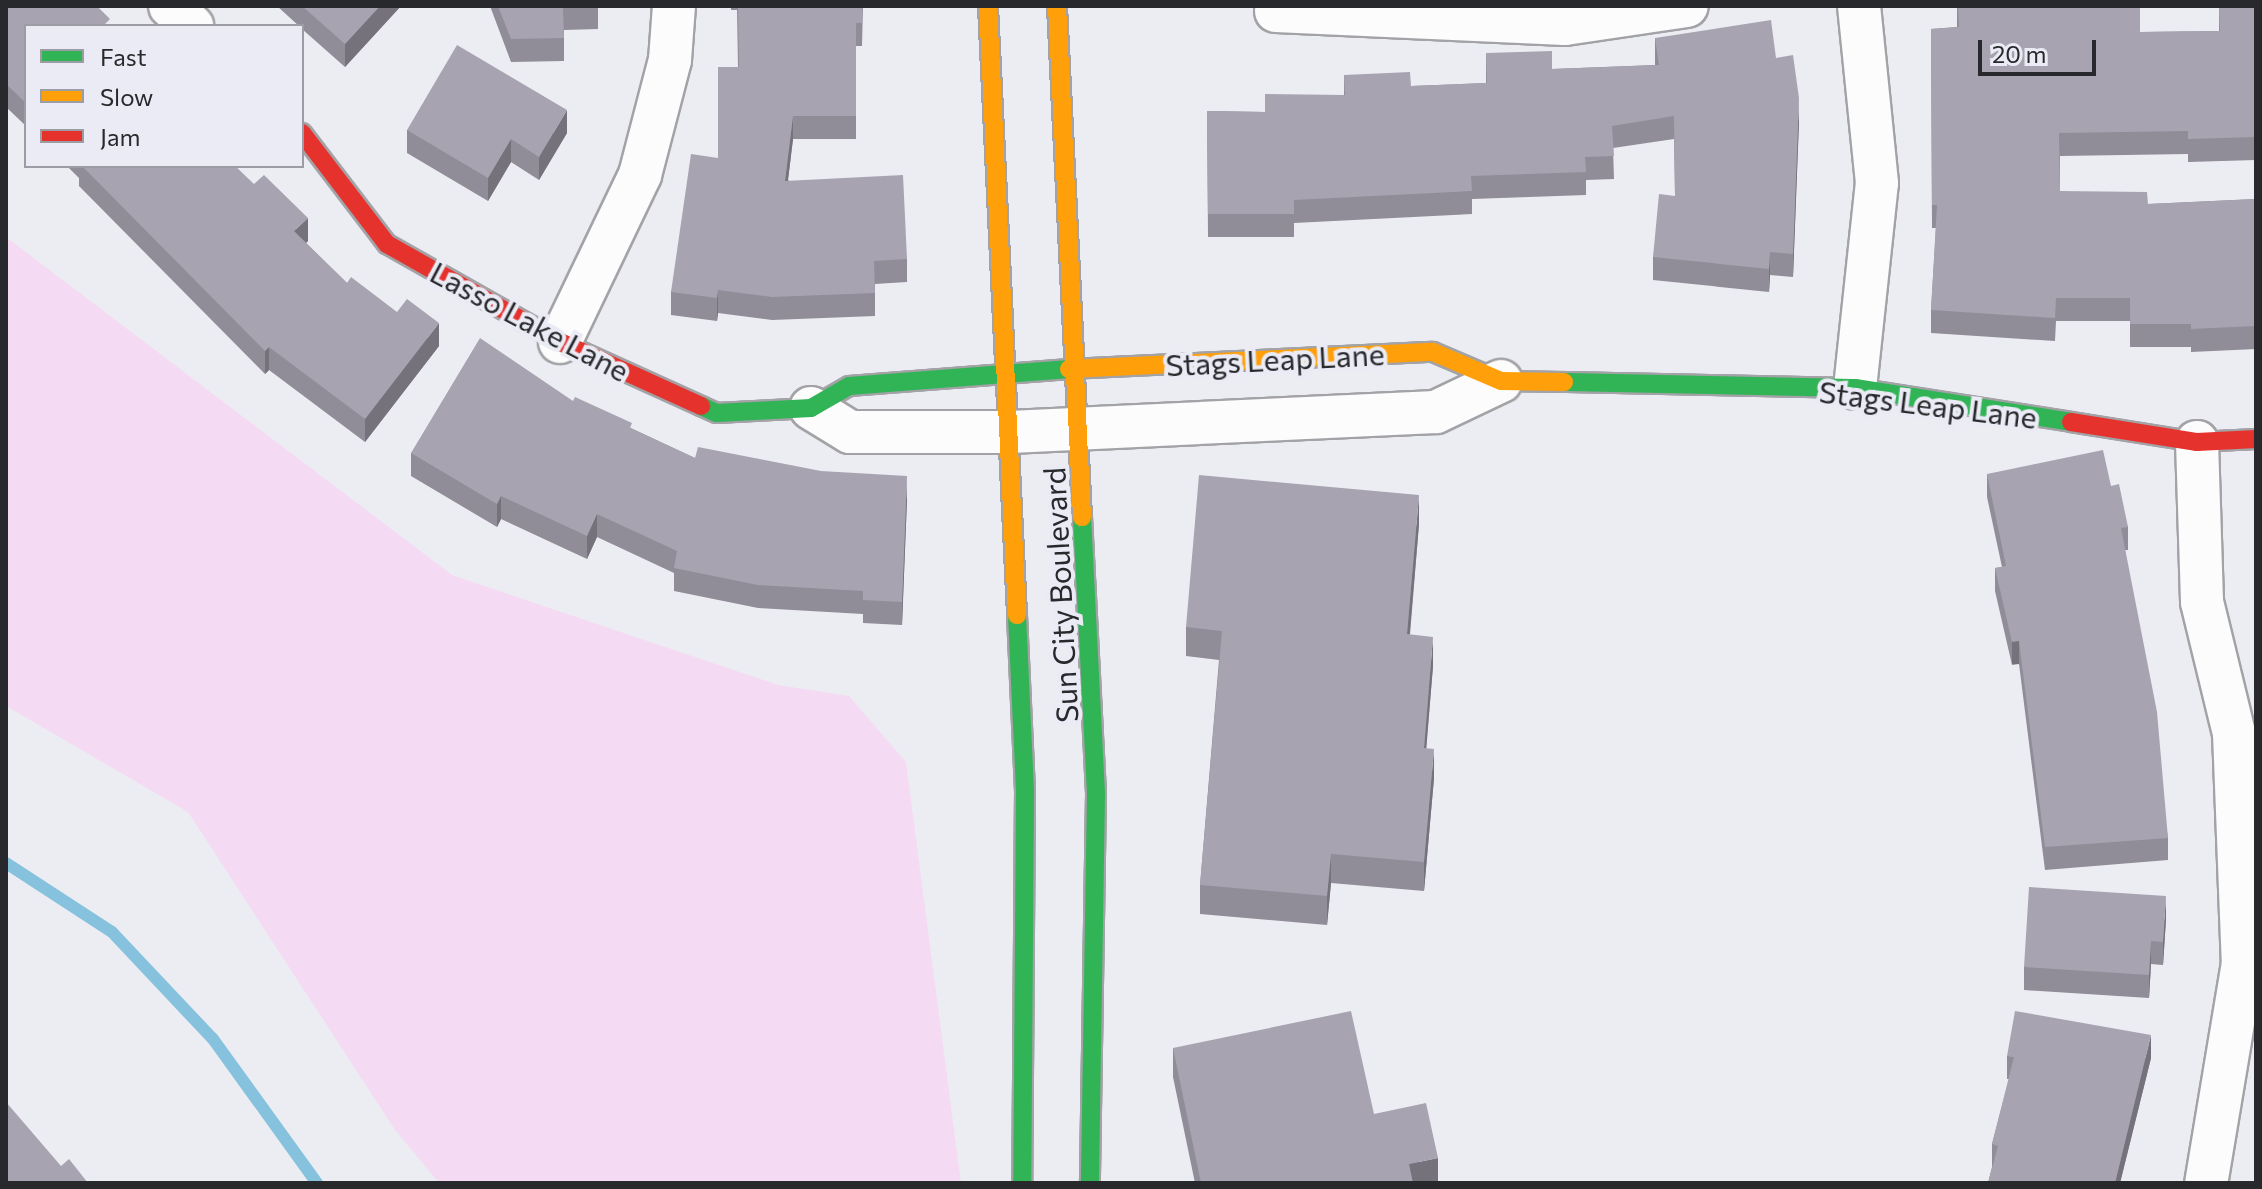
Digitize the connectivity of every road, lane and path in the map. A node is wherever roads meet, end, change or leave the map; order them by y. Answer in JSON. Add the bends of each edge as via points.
{"nodes":[{"id":1,"x":170,"y":6,"type":"edge"},
{"id":2,"x":674,"y":6,"type":"edge"},
{"id":3,"x":988,"y":6,"type":"edge"},
{"id":4,"x":1057,"y":6,"type":"edge"},
{"id":5,"x":1687,"y":6,"type":"edge"},
{"id":6,"x":1859,"y":6,"type":"edge"},
{"id":7,"x":1276,"y":11,"type":"dead end"},
{"id":8,"x":190,"y":24,"type":"edge"},
{"id":9,"x":304,"y":136,"type":"edge"},
{"id":10,"x":560,"y":342,"type":"junction"},
{"id":11,"x":1077,"y":368,"type":"junction"},
{"id":12,"x":1042,"y":370,"type":"joint"},
{"id":13,"x":1007,"y":371,"type":"junction"},
{"id":14,"x":1501,"y":381,"type":"junction"},
{"id":15,"x":1855,"y":388,"type":"junction"},
{"id":16,"x":811,"y":408,"type":"junction"},
{"id":17,"x":1045,"y":430,"type":"junction"},
{"id":18,"x":2256,"y":439,"type":"edge"},
{"id":19,"x":2197,"y":442,"type":"junction"},
{"id":20,"x":1022,"y":1183,"type":"edge"},
{"id":21,"x":1090,"y":1183,"type":"edge"},
{"id":22,"x":2206,"y":1183,"type":"edge"}],
"edges":[{"from":1,"to":8,"type":"street"},
{"from":2,"to":10,"type":"street","via":[[670,60],[640,175]]},
{"from":3,"to":13,"type":"street","name":"Sun City Boulevard"},
{"from":4,"to":11,"type":"street","name":"Sun City Boulevard"},
{"from":5,"to":7,"type":"street","via":[[1565,24]]},
{"from":6,"to":15,"type":"street","via":[[1877,183]]},
{"from":9,"to":10,"type":"street","name":"Lasso Lake Lane","via":[[387,244]]},
{"from":10,"to":16,"type":"street","name":"Lasso Lake Lane","via":[[717,413]]},
{"from":11,"to":12,"type":"street","name":"Stags Leap Lane"},
{"from":11,"to":14,"type":"street","name":"Stags Leap Lane","via":[[1433,352]]},
{"from":11,"to":17,"type":"street","name":"Sun City Boulevard"},
{"from":12,"to":13,"type":"street","name":"Lasso Lake Lane"},
{"from":13,"to":16,"type":"street","name":"Lasso Lake Lane","via":[[849,386]]},
{"from":13,"to":17,"type":"street","name":"Sun City Boulevard"},
{"from":14,"to":15,"type":"street","name":"Stags Leap Lane"},
{"from":14,"to":17,"type":"street","name":"Stags Leap Lane","via":[[1436,412]]},
{"from":15,"to":19,"type":"street","name":"Stags Leap Lane"},
{"from":16,"to":17,"type":"street","via":[[850,432]]},
{"from":17,"to":20,"type":"street","name":"Sun City Boulevard","via":[[1025,791]]},
{"from":17,"to":21,"type":"street","name":"Sun City Boulevard","via":[[1096,794]]},
{"from":18,"to":19,"type":"street","name":"Stags Leap Lane"},
{"from":19,"to":22,"type":"street","via":[[2202,602],[2234,733],[2243,963]]}]}
